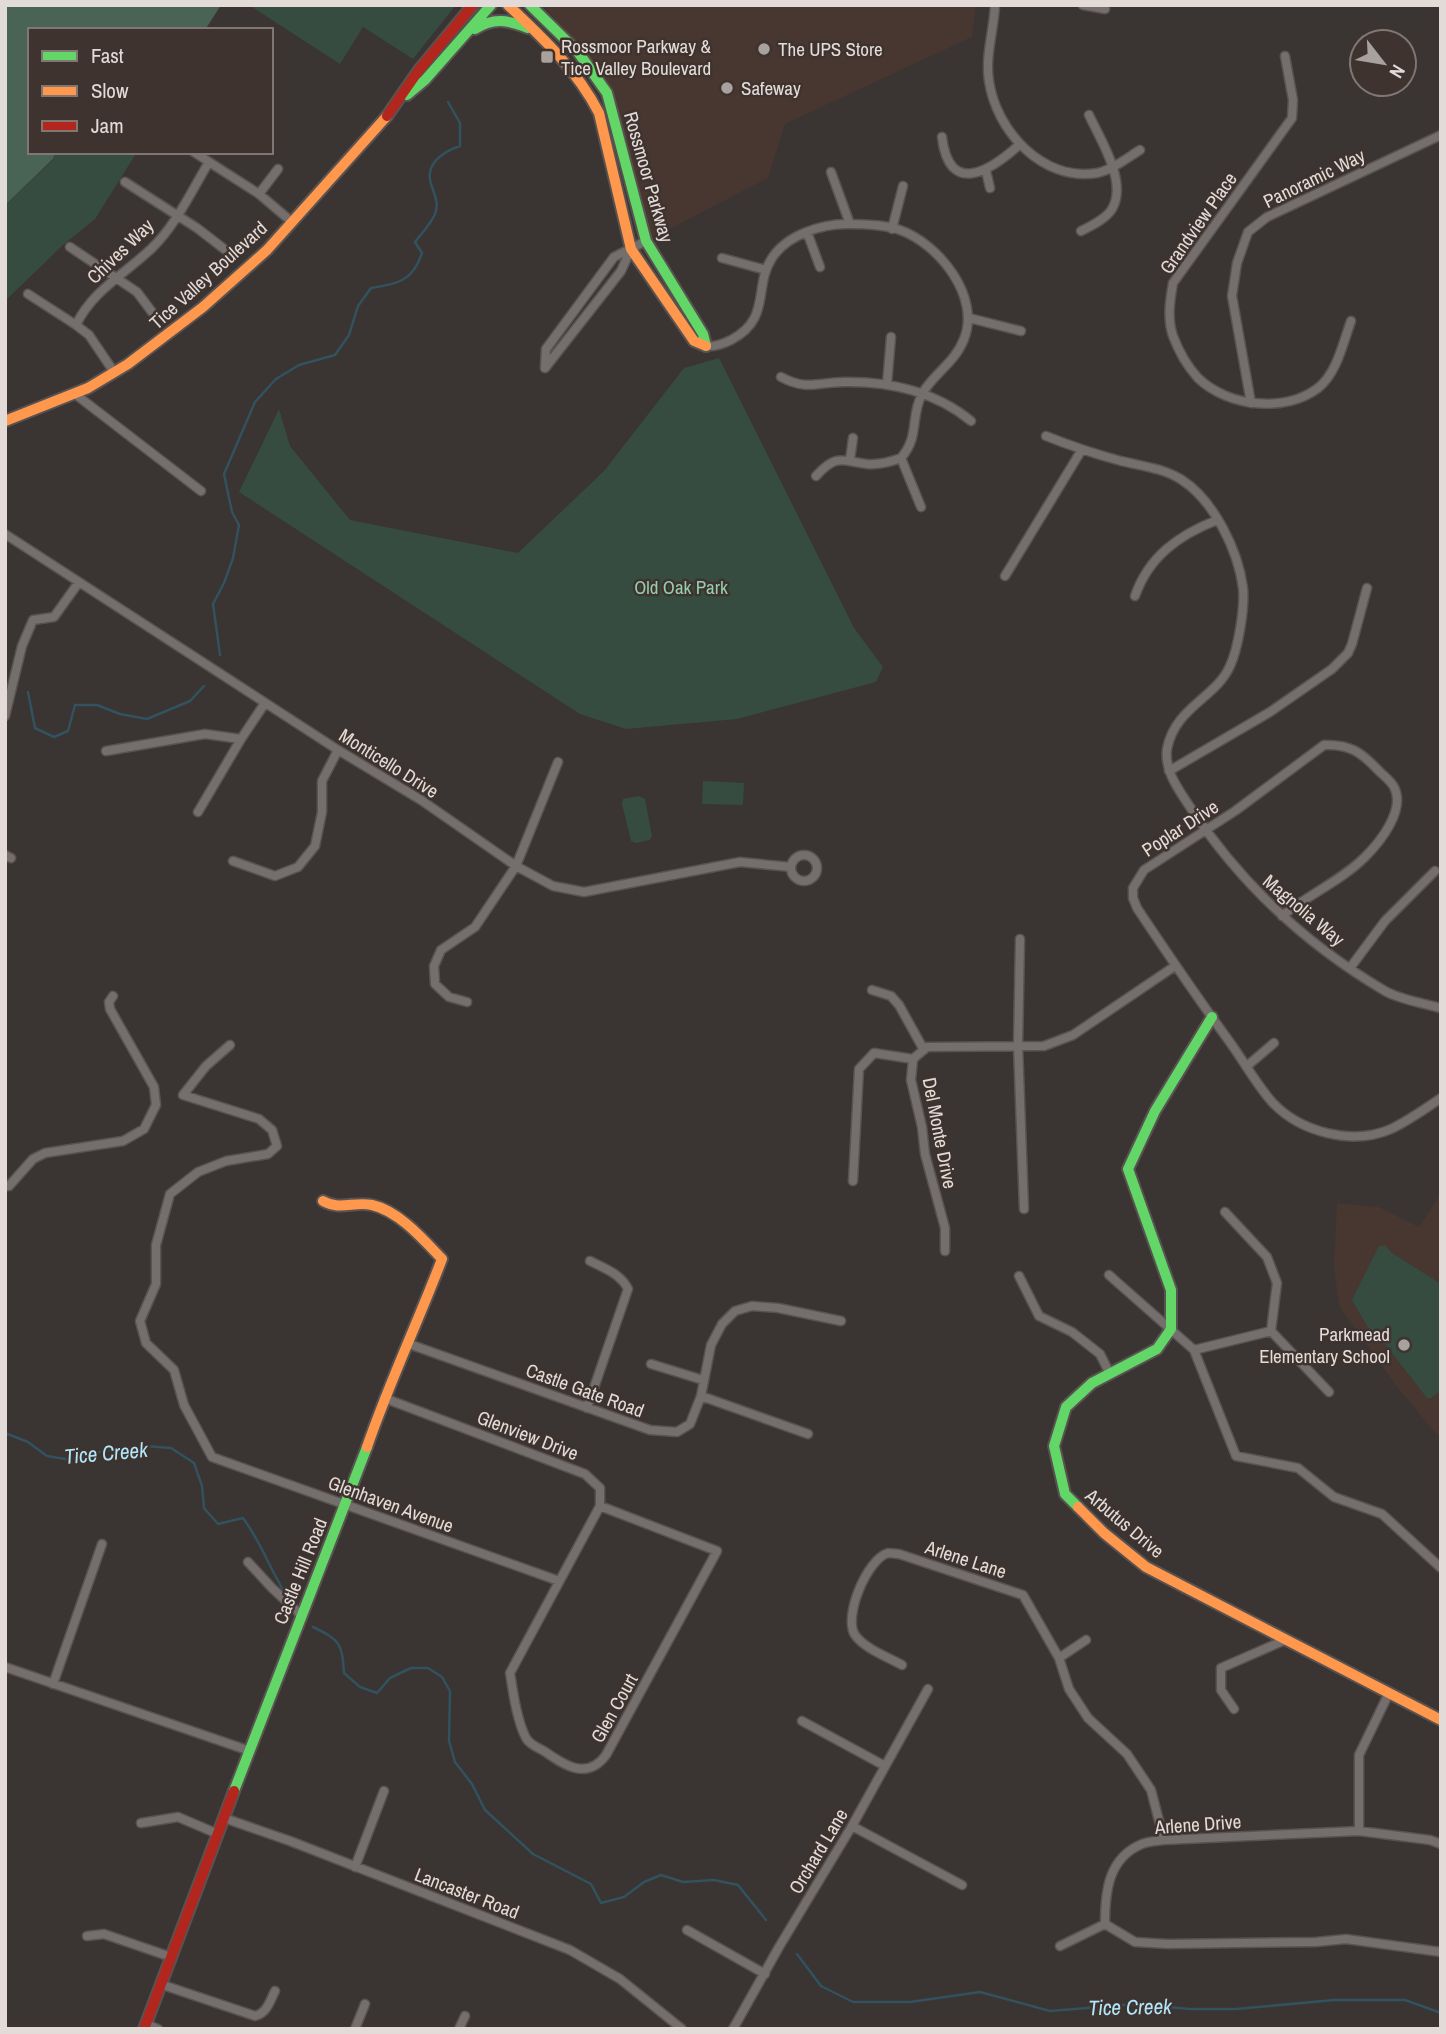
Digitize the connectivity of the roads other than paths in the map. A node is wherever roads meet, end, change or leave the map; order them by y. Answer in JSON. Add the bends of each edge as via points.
{"nodes":[{"id":1,"x":464,"y":5,"type":"edge"},
{"id":2,"x":473,"y":5,"type":"edge"},
{"id":3,"x":491,"y":5,"type":"edge"},
{"id":4,"x":508,"y":5,"type":"edge"},
{"id":5,"x":530,"y":5,"type":"edge"},
{"id":6,"x":1083,"y":5,"type":"edge"},
{"id":7,"x":997,"y":6,"type":"edge"},
{"id":8,"x":1105,"y":9,"type":"dead end"},
{"id":9,"x":540,"y":10,"type":"edge"},
{"id":10,"x":454,"y":29,"type":"junction"},
{"id":11,"x":534,"y":30,"type":"junction"},
{"id":12,"x":461,"y":38,"type":"junction"},
{"id":13,"x":1285,"y":55,"type":"dead end"},
{"id":14,"x":397,"y":104,"type":"junction"},
{"id":15,"x":1089,"y":115,"type":"dead end"},
{"id":16,"x":1441,"y":135,"type":"edge"},
{"id":17,"x":942,"y":137,"type":"dead end"},
{"id":18,"x":1019,"y":145,"type":"junction"},
{"id":19,"x":1140,"y":150,"type":"dead end"},
{"id":20,"x":197,"y":154,"type":"edge"},
{"id":21,"x":209,"y":162,"type":"junction"},
{"id":22,"x":1114,"y":166,"type":"junction"},
{"id":23,"x":278,"y":169,"type":"dead end"},
{"id":24,"x":986,"y":171,"type":"junction"},
{"id":25,"x":831,"y":172,"type":"dead end"},
{"id":26,"x":125,"y":182,"type":"dead end"},
{"id":27,"x":903,"y":186,"type":"dead end"},
{"id":28,"x":990,"y":188,"type":"dead end"},
{"id":29,"x":259,"y":194,"type":"junction"},
{"id":30,"x":176,"y":215,"type":"junction"},
{"id":31,"x":292,"y":222,"type":"junction"},
{"id":32,"x":850,"y":224,"type":"junction"},
{"id":33,"x":892,"y":229,"type":"junction"},
{"id":34,"x":807,"y":232,"type":"junction"},
{"id":35,"x":1081,"y":232,"type":"dead end"},
{"id":36,"x":646,"y":241,"type":"junction"},
{"id":37,"x":70,"y":247,"type":"dead end"},
{"id":38,"x":631,"y":249,"type":"junction"},
{"id":39,"x":232,"y":255,"type":"dead end"},
{"id":40,"x":722,"y":258,"type":"dead end"},
{"id":41,"x":820,"y":267,"type":"dead end"},
{"id":42,"x":766,"y":270,"type":"junction"},
{"id":43,"x":118,"y":277,"type":"junction"},
{"id":44,"x":28,"y":294,"type":"dead end"},
{"id":45,"x":152,"y":312,"type":"dead end"},
{"id":46,"x":969,"y":318,"type":"junction"},
{"id":47,"x":1351,"y":321,"type":"dead end"},
{"id":48,"x":76,"y":325,"type":"junction"},
{"id":49,"x":1021,"y":331,"type":"dead end"},
{"id":50,"x":891,"y":337,"type":"dead end"},
{"id":51,"x":706,"y":346,"type":"junction"},
{"id":52,"x":114,"y":372,"type":"junction"},
{"id":53,"x":781,"y":376,"type":"dead end"},
{"id":54,"x":887,"y":384,"type":"junction"},
{"id":55,"x":922,"y":393,"type":"junction"},
{"id":56,"x":75,"y":394,"type":"junction"},
{"id":57,"x":1251,"y":403,"type":"junction"},
{"id":58,"x":5,"y":421,"type":"edge"},
{"id":59,"x":971,"y":421,"type":"dead end"},
{"id":60,"x":1046,"y":436,"type":"dead end"},
{"id":61,"x":853,"y":438,"type":"dead end"},
{"id":62,"x":1081,"y":450,"type":"junction"},
{"id":63,"x":901,"y":458,"type":"junction"},
{"id":64,"x":850,"y":460,"type":"junction"},
{"id":65,"x":816,"y":476,"type":"dead end"},
{"id":66,"x":201,"y":491,"type":"dead end"},
{"id":67,"x":921,"y":507,"type":"dead end"},
{"id":68,"x":1217,"y":520,"type":"junction"},
{"id":69,"x":5,"y":534,"type":"edge"},
{"id":70,"x":1005,"y":576,"type":"dead end"},
{"id":71,"x":79,"y":583,"type":"junction"},
{"id":72,"x":1367,"y":588,"type":"dead end"},
{"id":73,"x":1135,"y":596,"type":"dead end"},
{"id":74,"x":265,"y":703,"type":"junction"},
{"id":75,"x":5,"y":716,"type":"edge"},
{"id":76,"x":240,"y":739,"type":"junction"},
{"id":77,"x":338,"y":750,"type":"junction"},
{"id":78,"x":106,"y":751,"type":"dead end"},
{"id":79,"x":558,"y":762,"type":"dead end"},
{"id":80,"x":1169,"y":771,"type":"junction"},
{"id":81,"x":198,"y":812,"type":"dead end"},
{"id":82,"x":1204,"y":829,"type":"junction"},
{"id":83,"x":233,"y":861,"type":"dead end"},
{"id":84,"x":516,"y":866,"type":"junction"},
{"id":85,"x":791,"y":867,"type":"dead end"},
{"id":86,"x":1435,"y":871,"type":"dead end"},
{"id":87,"x":1282,"y":916,"type":"junction"},
{"id":88,"x":1020,"y":939,"type":"dead end"},
{"id":89,"x":1175,"y":967,"type":"junction"},
{"id":90,"x":1350,"y":968,"type":"junction"},
{"id":91,"x":872,"y":990,"type":"dead end"},
{"id":92,"x":113,"y":996,"type":"dead end"},
{"id":93,"x":467,"y":1002,"type":"dead end"},
{"id":94,"x":1441,"y":1008,"type":"edge"},
{"id":95,"x":1212,"y":1017,"type":"junction"},
{"id":96,"x":1275,"y":1043,"type":"dead end"},
{"id":97,"x":230,"y":1045,"type":"dead end"},
{"id":98,"x":1018,"y":1046,"type":"junction"},
{"id":99,"x":924,"y":1050,"type":"junction"},
{"id":100,"x":913,"y":1059,"type":"junction"},
{"id":101,"x":1247,"y":1066,"type":"junction"},
{"id":102,"x":1441,"y":1098,"type":"edge"},
{"id":103,"x":853,"y":1181,"type":"dead end"},
{"id":104,"x":5,"y":1186,"type":"edge"},
{"id":105,"x":323,"y":1201,"type":"dead end"},
{"id":106,"x":1024,"y":1209,"type":"dead end"},
{"id":107,"x":1225,"y":1212,"type":"dead end"},
{"id":108,"x":945,"y":1251,"type":"dead end"},
{"id":109,"x":590,"y":1261,"type":"dead end"},
{"id":110,"x":1109,"y":1275,"type":"dead end"},
{"id":111,"x":1019,"y":1276,"type":"dead end"},
{"id":112,"x":841,"y":1321,"type":"dead end"},
{"id":113,"x":1171,"y":1329,"type":"junction"},
{"id":114,"x":1271,"y":1331,"type":"junction"},
{"id":115,"x":409,"y":1344,"type":"junction"},
{"id":116,"x":1194,"y":1350,"type":"junction"},
{"id":117,"x":651,"y":1364,"type":"dead end"},
{"id":118,"x":1110,"y":1374,"type":"junction"},
{"id":119,"x":704,"y":1380,"type":"junction"},
{"id":120,"x":1329,"y":1392,"type":"dead end"},
{"id":121,"x":701,"y":1396,"type":"junction"},
{"id":122,"x":384,"y":1398,"type":"junction"},
{"id":123,"x":587,"y":1408,"type":"junction"},
{"id":124,"x":808,"y":1434,"type":"dead end"},
{"id":125,"x":346,"y":1504,"type":"junction"},
{"id":126,"x":600,"y":1506,"type":"junction"},
{"id":127,"x":102,"y":1544,"type":"dead end"},
{"id":128,"x":248,"y":1562,"type":"dead end"},
{"id":129,"x":1441,"y":1568,"type":"edge"},
{"id":130,"x":558,"y":1581,"type":"junction"},
{"id":131,"x":300,"y":1614,"type":"junction"},
{"id":132,"x":1086,"y":1640,"type":"dead end"},
{"id":133,"x":1284,"y":1640,"type":"junction"},
{"id":134,"x":1059,"y":1658,"type":"junction"},
{"id":135,"x":902,"y":1665,"type":"dead end"},
{"id":136,"x":5,"y":1667,"type":"edge"},
{"id":137,"x":53,"y":1685,"type":"junction"},
{"id":138,"x":928,"y":1689,"type":"dead end"},
{"id":139,"x":1389,"y":1693,"type":"junction"},
{"id":140,"x":1234,"y":1710,"type":"dead end"},
{"id":141,"x":1441,"y":1720,"type":"edge"},
{"id":142,"x":802,"y":1721,"type":"dead end"},
{"id":143,"x":250,"y":1751,"type":"junction"},
{"id":144,"x":885,"y":1766,"type":"junction"},
{"id":145,"x":384,"y":1791,"type":"dead end"},
{"id":146,"x":224,"y":1818,"type":"junction"},
{"id":147,"x":141,"y":1823,"type":"dead end"},
{"id":148,"x":852,"y":1826,"type":"junction"},
{"id":149,"x":1359,"y":1831,"type":"junction"},
{"id":150,"x":218,"y":1834,"type":"junction"},
{"id":151,"x":1164,"y":1840,"type":"junction"},
{"id":152,"x":1441,"y":1843,"type":"edge"},
{"id":153,"x":355,"y":1867,"type":"junction"},
{"id":154,"x":962,"y":1885,"type":"dead end"},
{"id":155,"x":1105,"y":1924,"type":"junction"},
{"id":156,"x":687,"y":1930,"type":"dead end"},
{"id":157,"x":87,"y":1936,"type":"dead end"},
{"id":158,"x":1060,"y":1946,"type":"dead end"},
{"id":159,"x":1441,"y":1952,"type":"edge"},
{"id":160,"x":171,"y":1957,"type":"junction"},
{"id":161,"x":765,"y":1974,"type":"junction"},
{"id":162,"x":160,"y":1984,"type":"junction"},
{"id":163,"x":275,"y":1991,"type":"dead end"},
{"id":164,"x":365,"y":2004,"type":"dead end"},
{"id":165,"x":465,"y":2016,"type":"dead end"},
{"id":166,"x":145,"y":2026,"type":"edge"},
{"id":167,"x":158,"y":2029,"type":"edge"},
{"id":168,"x":355,"y":2029,"type":"edge"},
{"id":169,"x":459,"y":2029,"type":"edge"},
{"id":170,"x":682,"y":2029,"type":"edge"},
{"id":171,"x":733,"y":2029,"type":"edge"}],
"edges":[{"from":1,"to":10,"type":"street"},
{"from":2,"to":10,"type":"street","name":"Tice Valley Boulevard"},
{"from":3,"to":12,"type":"street","name":"Tice Valley Boulevard"},
{"from":4,"to":11,"type":"street","name":"Rossmoor Parkway"},
{"from":5,"to":9,"type":"street","name":"Rossmoor Parkway"},
{"from":6,"to":8,"type":"street"},
{"from":7,"to":18,"type":"street","via":[[988,79],[1004,125]]},
{"from":9,"to":36,"type":"street","name":"Rossmoor Parkway","via":[[607,93]]},
{"from":10,"to":14,"type":"street","name":"Tice Valley Boulevard"},
{"from":11,"to":12,"type":"street","via":[[501,18]]},
{"from":11,"to":38,"type":"street","name":"Rossmoor Parkway","via":[[566,62],[593,101]]},
{"from":12,"to":14,"type":"street","name":"Tice Valley Boulevard"},
{"from":13,"to":57,"type":"street","name":"Grandview Place","via":[[1292,118],[1173,283],[1169,307],[1172,334],[1200,379]]},
{"from":14,"to":31,"type":"street","name":"Tice Valley Boulevard"},
{"from":15,"to":22,"type":"street"},
{"from":16,"to":57,"type":"street","name":"Panoramic Way","via":[[1267,217],[1248,232],[1237,263],[1233,296]]},
{"from":17,"to":24,"type":"street","via":[[944,156],[954,169],[968,174]]},
{"from":18,"to":22,"type":"street","via":[[1060,170],[1097,173]]},
{"from":18,"to":24,"type":"street"},
{"from":19,"to":22,"type":"street"},
{"from":20,"to":21,"type":"street"},
{"from":21,"to":29,"type":"street"},
{"from":21,"to":30,"type":"street","name":"Chives Way"},
{"from":22,"to":35,"type":"street","via":[[1112,209]]},
{"from":23,"to":29,"type":"street"},
{"from":24,"to":28,"type":"street"},
{"from":25,"to":32,"type":"street"},
{"from":26,"to":30,"type":"street"},
{"from":27,"to":33,"type":"street"},
{"from":29,"to":31,"type":"street"},
{"from":30,"to":39,"type":"street"},
{"from":30,"to":43,"type":"street","name":"Chives Way","via":[[152,248]]},
{"from":31,"to":52,"type":"street","name":"Tice Valley Boulevard","via":[[192,317]]},
{"from":32,"to":33,"type":"street"},
{"from":32,"to":34,"type":"street"},
{"from":33,"to":46,"type":"street","via":[[917,240],[948,266]]},
{"from":34,"to":41,"type":"street"},
{"from":34,"to":42,"type":"street","via":[[779,248]]},
{"from":36,"to":38,"type":"street"},
{"from":36,"to":51,"type":"street","name":"Rossmoor Parkway"},
{"from":37,"to":43,"type":"street"},
{"from":38,"to":38,"type":"street","via":[[614,257],[546,349],[545,368],[621,271]]},
{"from":38,"to":51,"type":"street","name":"Rossmoor Parkway","via":[[694,341]]},
{"from":40,"to":42,"type":"street"},
{"from":42,"to":51,"type":"street","via":[[759,308],[749,326],[729,341]]},
{"from":43,"to":45,"type":"street"},
{"from":43,"to":48,"type":"street","name":"Chives Way","via":[[94,298]]},
{"from":44,"to":48,"type":"street"},
{"from":46,"to":49,"type":"street"},
{"from":46,"to":55,"type":"street","via":[[957,354]]},
{"from":47,"to":57,"type":"street","name":"Grandview Place","via":[[1335,365],[1320,387],[1298,400]]},
{"from":48,"to":52,"type":"street","via":[[89,335]]},
{"from":50,"to":54,"type":"street"},
{"from":52,"to":56,"type":"street","name":"Tice Valley Boulevard"},
{"from":53,"to":54,"type":"street","via":[[805,386]]},
{"from":54,"to":55,"type":"street"},
{"from":55,"to":59,"type":"street","via":[[954,407]]},
{"from":55,"to":63,"type":"street","via":[[913,439]]},
{"from":56,"to":58,"type":"street","name":"Tice Valley Boulevard"},
{"from":56,"to":66,"type":"street"},
{"from":60,"to":62,"type":"street"},
{"from":61,"to":64,"type":"street"},
{"from":62,"to":68,"type":"street","via":[[1158,469],[1181,480],[1200,495]]},
{"from":62,"to":70,"type":"street"},
{"from":63,"to":64,"type":"street","via":[[883,464]]},
{"from":63,"to":67,"type":"street"},
{"from":64,"to":65,"type":"street","via":[[836,460]]},
{"from":68,"to":73,"type":"street","via":[[1165,549],[1140,580]]},
{"from":68,"to":80,"type":"street","via":[[1239,570],[1242,612],[1229,669],[1170,737]]},
{"from":69,"to":71,"type":"street","name":"Monticello Drive"},
{"from":71,"to":74,"type":"street","name":"Monticello Drive"},
{"from":71,"to":75,"type":"street","via":[[54,617],[33,620]]},
{"from":72,"to":80,"type":"street","via":[[1352,644],[1332,669],[1270,712]]},
{"from":74,"to":76,"type":"street"},
{"from":74,"to":77,"type":"street","name":"Monticello Drive"},
{"from":76,"to":78,"type":"street","via":[[205,734]]},
{"from":76,"to":81,"type":"street"},
{"from":77,"to":83,"type":"street","via":[[322,781],[315,846],[298,867],[275,876]]},
{"from":77,"to":84,"type":"street","name":"Monticello Drive"},
{"from":79,"to":84,"type":"street"},
{"from":80,"to":82,"type":"street","name":"Magnolia Way"},
{"from":82,"to":87,"type":"street","name":"Magnolia Way","via":[[1255,892]]},
{"from":82,"to":87,"type":"street","name":"Poplar Drive","via":[[1324,745],[1356,750],[1394,787],[1398,801],[1393,818],[1365,857]]},
{"from":82,"to":89,"type":"street","name":"Poplar Drive","via":[[1144,870],[1133,888],[1137,908]]},
{"from":84,"to":85,"type":"street","name":"Monticello Drive","via":[[552,886],[584,892],[740,862]]},
{"from":84,"to":93,"type":"street","via":[[475,927],[441,950],[434,966],[435,984],[449,997]]},
{"from":86,"to":90,"type":"street","via":[[1385,921]]},
{"from":87,"to":90,"type":"street","name":"Magnolia Way"},
{"from":88,"to":98,"type":"street"},
{"from":89,"to":95,"type":"street","name":"Poplar Drive"},
{"from":89,"to":98,"type":"street","name":"Del Monte Drive","via":[[1073,1035],[1044,1045]]},
{"from":90,"to":94,"type":"street","name":"Magnolia Way","via":[[1388,993]]},
{"from":91,"to":99,"type":"street","via":[[891,996],[899,1005]]},
{"from":92,"to":104,"type":"street","via":[[110,1009],[154,1087],[156,1105],[144,1129],[123,1141],[46,1153]]},
{"from":95,"to":101,"type":"street","name":"Poplar Drive"},
{"from":95,"to":113,"type":"street","via":[[1173,1080],[1129,1169],[1171,1290]]},
{"from":96,"to":101,"type":"street"},
{"from":97,"to":125,"type":"street","name":"Glenhaven Avenue","via":[[183,1095],[259,1119],[272,1130],[277,1146],[268,1154],[226,1161],[198,1172],[170,1194],[156,1245],[156,1283],[141,1321],[146,1343],[174,1370],[184,1405],[212,1457]]},
{"from":98,"to":99,"type":"street","name":"Del Monte Drive","via":[[957,1045]]},
{"from":98,"to":106,"type":"street"},
{"from":99,"to":100,"type":"street","name":"Del Monte Drive"},
{"from":100,"to":103,"type":"street","via":[[874,1053],[859,1069]]},
{"from":100,"to":108,"type":"street","name":"Del Monte Drive","via":[[911,1080],[945,1228]]},
{"from":101,"to":102,"type":"street","name":"Poplar Drive","via":[[1281,1110],[1324,1133],[1360,1136],[1390,1130]]},
{"from":105,"to":115,"type":"street","name":"Castle Hill Road","via":[[338,1209],[376,1207],[417,1233],[442,1259]]},
{"from":107,"to":114,"type":"street","via":[[1267,1257],[1277,1283]]},
{"from":109,"to":123,"type":"street","via":[[614,1273],[628,1289]]},
{"from":110,"to":113,"type":"street"},
{"from":111,"to":118,"type":"street","via":[[1039,1316],[1072,1332],[1100,1354]]},
{"from":112,"to":119,"type":"street","name":"Castle Gate Road","via":[[778,1308],[752,1306],[735,1311],[711,1345]]},
{"from":113,"to":116,"type":"street"},
{"from":113,"to":118,"type":"street","name":"Arbutus Drive","via":[[1157,1349]]},
{"from":114,"to":116,"type":"street"},
{"from":114,"to":120,"type":"street"},
{"from":115,"to":122,"type":"street","name":"Castle Hill Road"},
{"from":115,"to":123,"type":"street","name":"Castle Gate Road"},
{"from":116,"to":129,"type":"street","via":[[1236,1456],[1298,1468],[1334,1497],[1382,1514]]},
{"from":117,"to":119,"type":"street"},
{"from":118,"to":133,"type":"street","name":"Arbutus Drive","via":[[1066,1407],[1054,1446],[1065,1494],[1146,1567]]},
{"from":119,"to":121,"type":"street","name":"Castle Gate Road"},
{"from":121,"to":123,"type":"street","name":"Castle Gate Road","via":[[691,1424],[677,1432],[650,1430]]},
{"from":121,"to":124,"type":"street"},
{"from":122,"to":125,"type":"street","name":"Castle Hill Road"},
{"from":122,"to":126,"type":"street","name":"Glenview Drive","via":[[585,1474],[600,1488]]},
{"from":125,"to":130,"type":"street","name":"Glenhaven Avenue"},
{"from":125,"to":131,"type":"street","name":"Castle Hill Road"},
{"from":126,"to":130,"type":"street","name":"Glen Court"},
{"from":126,"to":130,"type":"street","name":"Glen Court","via":[[717,1551],[606,1755],[599,1765],[584,1769],[566,1767],[527,1740],[513,1697],[510,1673]]},
{"from":127,"to":137,"type":"street"},
{"from":128,"to":131,"type":"street"},
{"from":131,"to":143,"type":"street","name":"Castle Hill Road"},
{"from":132,"to":134,"type":"street"},
{"from":133,"to":139,"type":"street","name":"Arbutus Drive"},
{"from":133,"to":140,"type":"street","via":[[1222,1668],[1221,1690]]},
{"from":134,"to":135,"type":"street","name":"Arlene Lane","via":[[1023,1595],[889,1553],[870,1569],[850,1623],[865,1644]]},
{"from":134,"to":151,"type":"street","name":"Arlene Lane","via":[[1069,1689],[1088,1718],[1127,1754],[1151,1790]]},
{"from":136,"to":137,"type":"street"},
{"from":137,"to":143,"type":"street"},
{"from":138,"to":144,"type":"street","name":"Orchard Lane"},
{"from":139,"to":141,"type":"street","name":"Arbutus Drive"},
{"from":139,"to":149,"type":"street","via":[[1359,1755]]},
{"from":142,"to":144,"type":"street"},
{"from":143,"to":146,"type":"street","name":"Castle Hill Road"},
{"from":144,"to":148,"type":"street","name":"Orchard Lane"},
{"from":145,"to":153,"type":"street"},
{"from":146,"to":150,"type":"street","name":"Castle Hill Road"},
{"from":146,"to":153,"type":"street","name":"Lancaster Road"},
{"from":147,"to":150,"type":"street","via":[[178,1817]]},
{"from":148,"to":154,"type":"street"},
{"from":148,"to":161,"type":"street","name":"Orchard Lane"},
{"from":149,"to":151,"type":"street","name":"Arlene Drive"},
{"from":149,"to":152,"type":"street","name":"Arlene Drive"},
{"from":150,"to":160,"type":"street","name":"Castle Hill Road"},
{"from":151,"to":155,"type":"street","name":"Arlene Drive","via":[[1142,1844],[1118,1861],[1105,1892]]},
{"from":153,"to":170,"type":"street","name":"Lancaster Road","via":[[570,1950],[620,1979]]},
{"from":155,"to":158,"type":"street"},
{"from":155,"to":159,"type":"street","via":[[1135,1942],[1346,1939]]},
{"from":156,"to":161,"type":"street"},
{"from":157,"to":160,"type":"street","via":[[104,1934]]},
{"from":160,"to":162,"type":"street","name":"Castle Hill Road"},
{"from":161,"to":171,"type":"street","name":"Orchard Lane"},
{"from":162,"to":163,"type":"street","via":[[255,2016],[266,2010]]},
{"from":162,"to":166,"type":"street","name":"Castle Hill Road"},
{"from":164,"to":168,"type":"street"},
{"from":165,"to":169,"type":"street"},
{"from":166,"to":167,"type":"street"}]}
